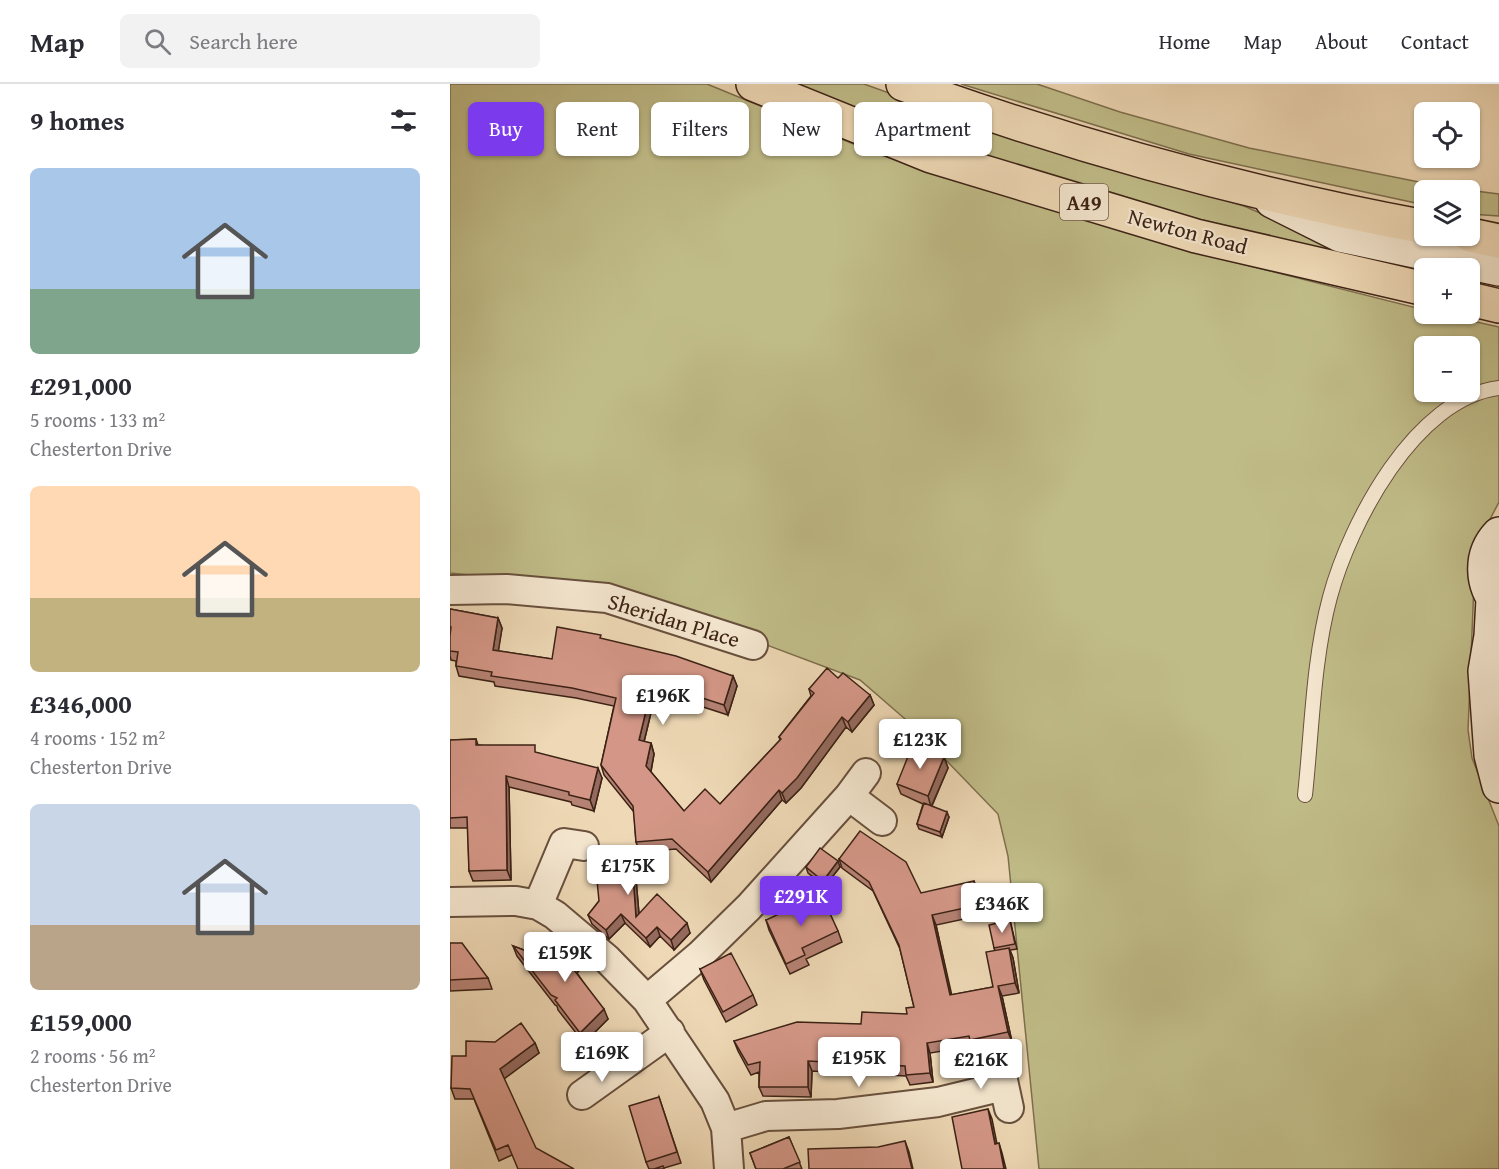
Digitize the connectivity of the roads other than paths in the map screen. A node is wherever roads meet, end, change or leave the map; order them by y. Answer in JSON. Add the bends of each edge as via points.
{"nodes":[{"id":1,"x":753,"y":84,"type":"edge"},
{"id":2,"x":903,"y":84,"type":"edge"},
{"id":3,"x":1252,"y":191,"type":"junction"},
{"id":4,"x":1414,"y":225,"type":"edge"},
{"id":5,"x":1480,"y":237,"type":"edge"},
{"id":6,"x":1499,"y":241,"type":"edge"},
{"id":7,"x":1499,"y":269,"type":"edge"},
{"id":8,"x":1414,"y":286,"type":"edge"},
{"id":9,"x":1480,"y":301,"type":"edge"},
{"id":10,"x":1499,"y":306,"type":"edge"},
{"id":11,"x":1499,"y":388,"type":"edge"},
{"id":12,"x":1499,"y":534,"type":"edge"},
{"id":13,"x":450,"y":590,"type":"edge"},
{"id":14,"x":1496,"y":603,"type":"edge"},
{"id":15,"x":753,"y":645,"type":"dead end"},
{"id":16,"x":1494,"y":721,"type":"edge"},
{"id":17,"x":866,"y":772,"type":"dead end"},
{"id":18,"x":1499,"y":786,"type":"edge"},
{"id":19,"x":1305,"y":795,"type":"dead end"},
{"id":20,"x":849,"y":796,"type":"junction"},
{"id":21,"x":882,"y":821,"type":"dead end"},
{"id":22,"x":566,"y":841,"type":"dead end"},
{"id":23,"x":450,"y":902,"type":"edge"},
{"id":24,"x":538,"y":905,"type":"junction"},
{"id":25,"x":647,"y":1000,"type":"junction"},
{"id":26,"x":670,"y":1032,"type":"junction"},
{"id":27,"x":1004,"y":1085,"type":"dead end"},
{"id":28,"x":580,"y":1097,"type":"dead end"},
{"id":29,"x":726,"y":1128,"type":"junction"},
{"id":30,"x":729,"y":1169,"type":"edge"}],
"edges":[{"from":1,"to":8,"type":"main road","name":"Newton Road","number":"A49","via":[[942,159],[1196,236]]},
{"from":2,"to":3,"type":"main road","number":"A49","via":[[1126,157]]},
{"from":3,"to":4,"type":"main road","number":"A49"},
{"from":3,"to":7,"type":"street","via":[[1340,234]]},
{"from":5,"to":6,"type":"main road"},
{"from":9,"to":10,"type":"main road"},
{"from":11,"to":19,"type":"lane","via":[[1462,399],[1413,440],[1377,489],[1358,526],[1338,569],[1324,627]]},
{"from":12,"to":14,"type":"street","via":[[1486,554],[1484,569],[1486,585]]},
{"from":13,"to":15,"type":"street","name":"Sheridan Place","via":[[506,589],[607,598]]},
{"from":14,"to":16,"type":"street","via":[[1485,671]]},
{"from":16,"to":18,"type":"street","via":[[1491,755]]},
{"from":17,"to":20,"type":"street"},
{"from":20,"to":21,"type":"street"},
{"from":20,"to":25,"type":"street","via":[[749,907]]},
{"from":22,"to":24,"type":"street"},
{"from":23,"to":24,"type":"street","via":[[516,901]]},
{"from":24,"to":25,"type":"street","via":[[608,959]]},
{"from":25,"to":26,"type":"street"},
{"from":26,"to":28,"type":"street"},
{"from":26,"to":29,"type":"street","via":[[715,1101]]},
{"from":27,"to":29,"type":"street","via":[[954,1100],[862,1112],[766,1116]]},
{"from":29,"to":30,"type":"street"}]}
